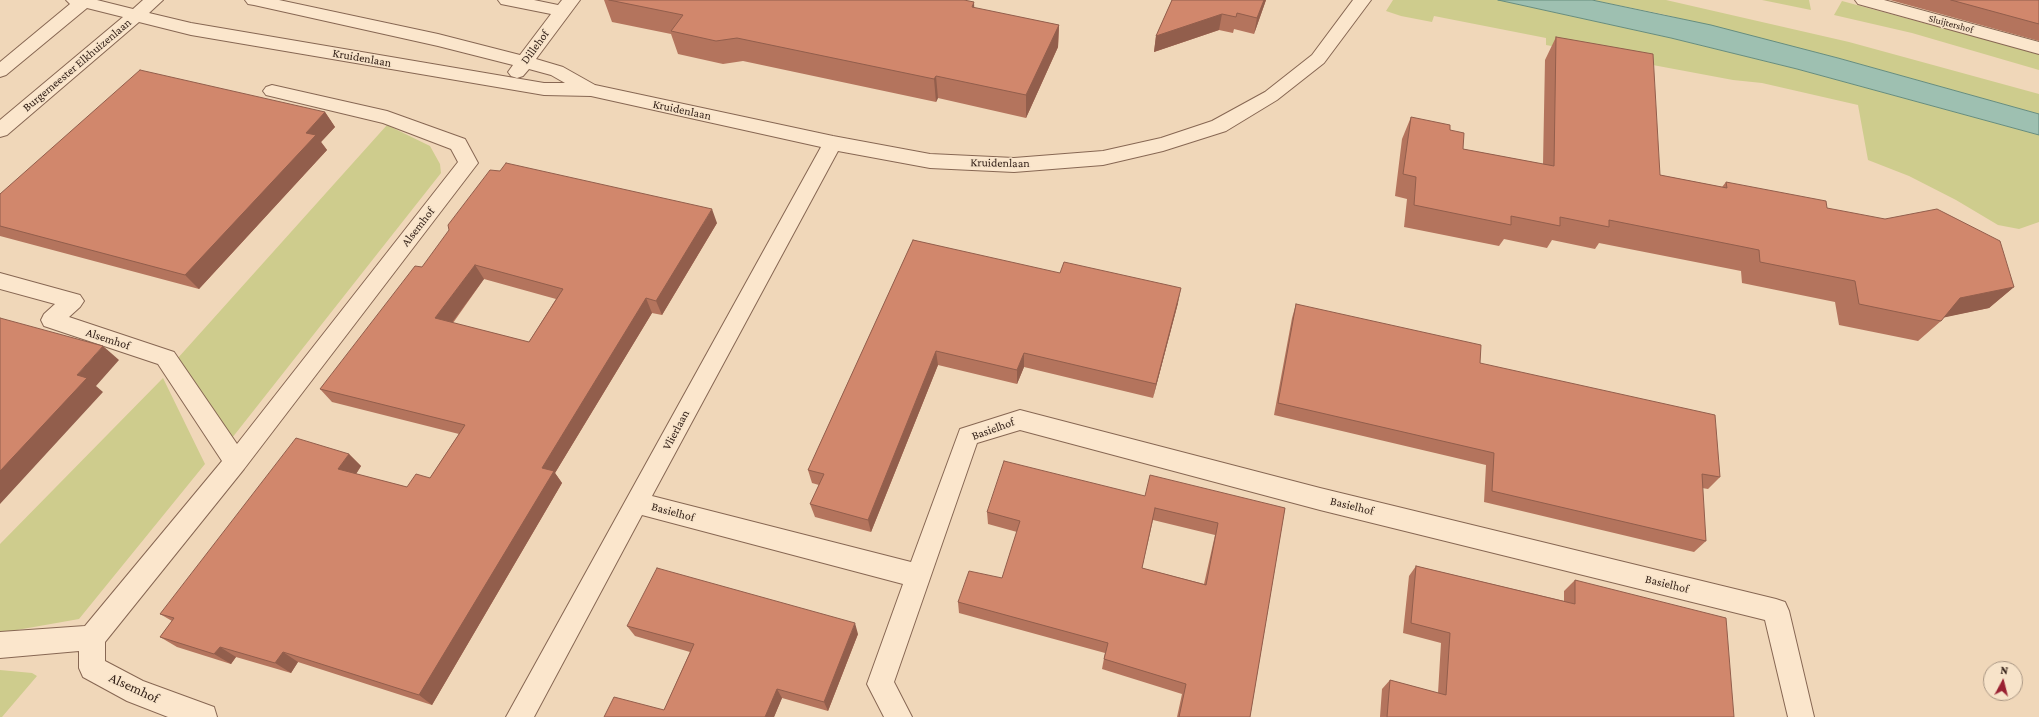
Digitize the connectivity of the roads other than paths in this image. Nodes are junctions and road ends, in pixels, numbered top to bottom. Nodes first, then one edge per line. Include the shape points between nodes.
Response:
1 (154, 0) edge
2 (254, 0) edge
3 (507, 0) edge
4 (1362, 0) edge
5 (1864, 0) edge
6 (81, 1) edge
7 (566, 6) edge
8 (135, 16) junction
9 (2039, 48) edge
10 (524, 62) junction
11 (0, 71) edge
12 (510, 83) junction
13 (591, 90) junction
14 (272, 92) dead end
15 (0, 130) edge
16 (833, 143) junction
17 (0, 281) edge
18 (236, 462) junction
19 (637, 503) junction
20 (918, 576) junction
21 (92, 638) junction
22 (0, 645) edge
23 (204, 717) edge
24 (519, 717) edge
25 (899, 717) edge
26 (1801, 717) edge

1 - 8 street, Burgemeester Elkhuizenlaan
2 - 10 street, Kruidenlaan via 438,40
3 - 7 street, Dillehof
4 - 16 street, Kruidenlaan via 1318,59 1272,96 1219,126 1163,144 1103,158 1014,165 930,161
5 - 9 street, Sluijtershof
6 - 8 street, Kruidenlaan
6 - 11 street
7 - 10 street, Dillehof
8 - 12 street, Kruidenlaan via 191,29
8 - 15 street, Burgemeester Elkhuizenlaan
10 - 12 street, Dillehof
10 - 13 street, Kruidenlaan via 557,71
12 - 13 street, Kruidenlaan via 544,89
13 - 16 street, Kruidenlaan
14 - 18 street, Alsemhof via 387,118 458,144 468,163
16 - 19 street, Vlierlaan
17 - 18 street, Alsemhof via 73,301 52,320 166,358
18 - 21 street, Alsemhof
19 - 20 street, Basielhof
19 - 24 street, Vlierlaan
20 - 25 street, Basielhof via 880,684
20 - 26 street, Basielhof via 968,436 1020,420 1320,499 1776,611
21 - 22 street
21 - 23 street, Alsemhof via 92,668 136,692

